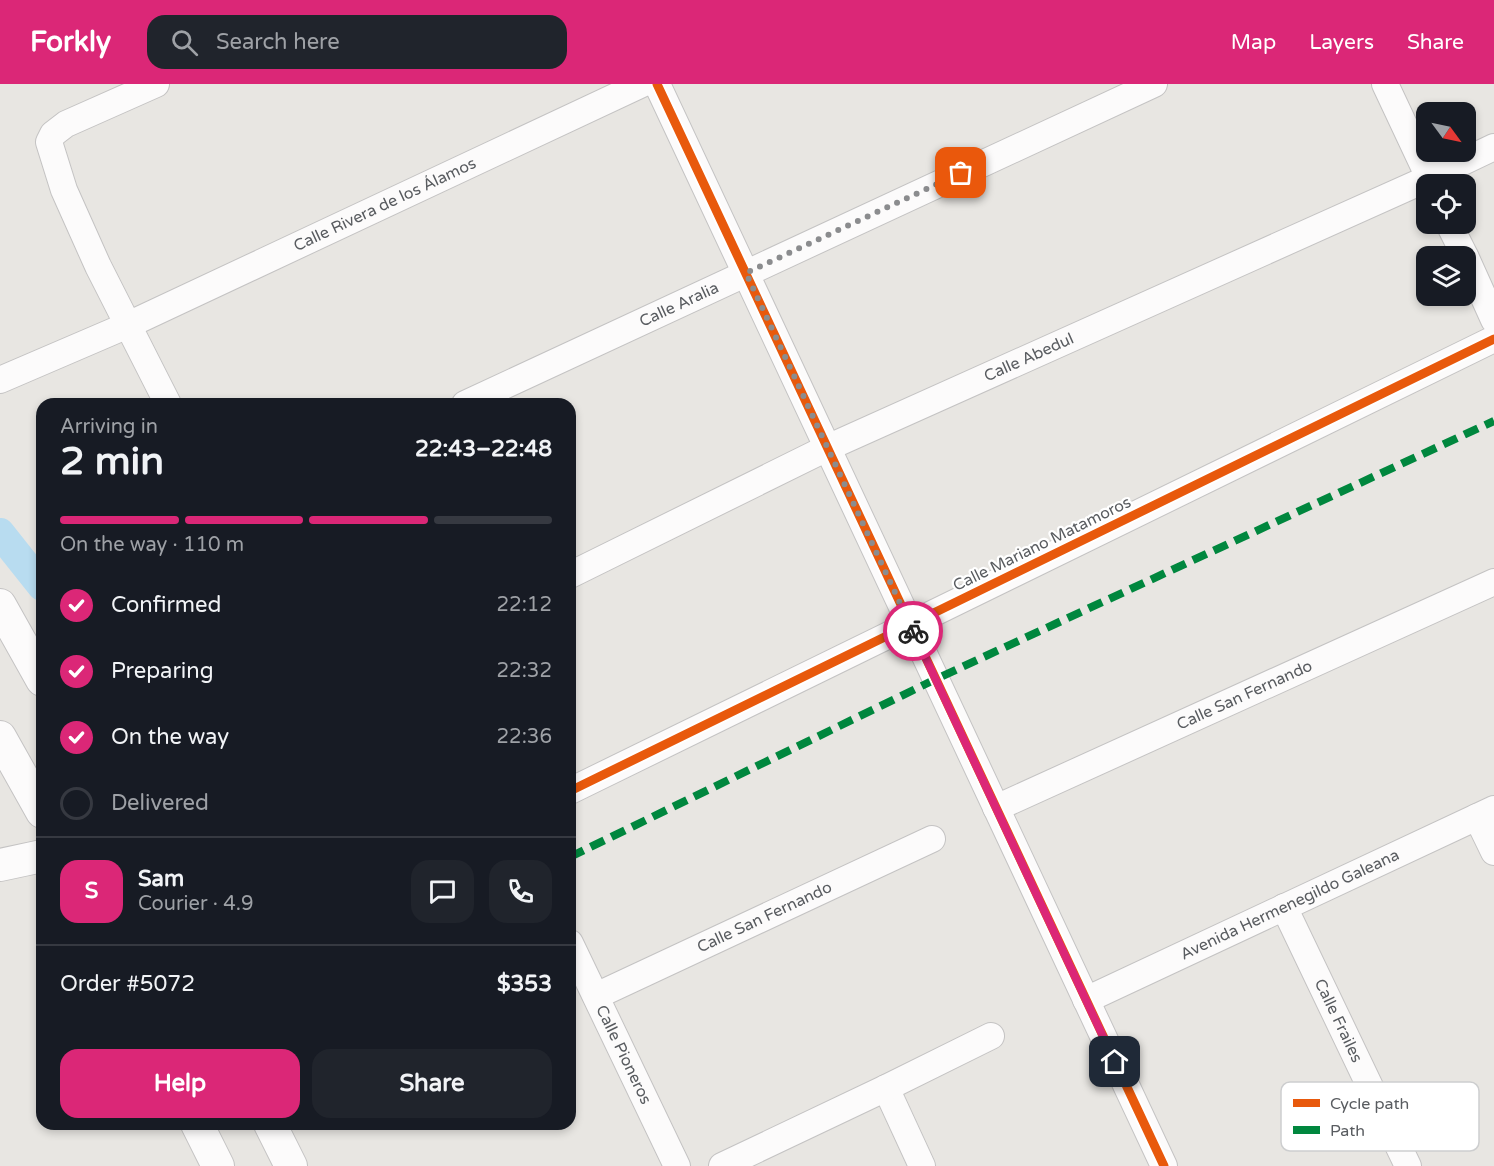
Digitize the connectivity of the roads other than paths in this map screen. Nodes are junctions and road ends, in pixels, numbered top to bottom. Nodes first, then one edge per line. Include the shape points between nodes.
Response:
1 (156, 84) edge
2 (642, 84) edge
3 (657, 84) edge
4 (1154, 84) edge
5 (1385, 84) edge
6 (1494, 147) edge
7 (1427, 174) edge
8 (1443, 174) edge
9 (1416, 187) edge
10 (746, 273) junction
11 (1476, 281) edge
12 (1494, 321) edge
13 (121, 328) junction
14 (1494, 339) edge
15 (0, 380) edge
16 (164, 398) edge
17 (478, 398) edge
18 (827, 448) junction
19 (576, 572) edge
20 (1494, 582) edge
21 (0, 605) edge
22 (910, 625) junction
23 (36, 669) edge
24 (0, 737) edge
25 (576, 788) edge
26 (36, 801) edge
27 (996, 808) junction
28 (1486, 813) edge
29 (932, 839) dead end
30 (1494, 852) edge
31 (36, 857) edge
32 (3, 864) edge
33 (1284, 907) junction
34 (576, 955) edge
35 (596, 996) junction
36 (1086, 1000) junction
37 (991, 1036) dead end
38 (1368, 1082) edge
39 (886, 1089) junction
40 (200, 1130) edge
41 (273, 1130) edge
42 (1401, 1151) edge
43 (218, 1166) edge
44 (291, 1166) edge
45 (677, 1166) edge
46 (722, 1166) edge
47 (922, 1166) edge
48 (1164, 1166) edge
49 (1408, 1166) edge

1 - 13 street via 66,124 53,134 50,142 64,190
2 - 13 street, Calle Rivera de los Álamos
3 - 10 street
4 - 10 street, Calle Aralia
5 - 7 street
6 - 8 street, Calle Abedul
9 - 18 street, Calle Abedul
10 - 17 street, Calle Aralia
10 - 18 street
11 - 12 street
13 - 15 street, Calle Rivera de los Álamos
13 - 16 street
14 - 22 street, Calle Mariano Matamoros
18 - 19 street, Calle Abedul
18 - 22 street
20 - 27 street, Calle San Fernando
21 - 23 street
22 - 25 street, Calle Mariano Matamoros
22 - 27 street
24 - 26 street
27 - 36 street
28 - 30 street
28 - 33 street, Avenida Hermenegildo Galeana
29 - 35 street, Calle San Fernando
31 - 32 street
33 - 36 street, Avenida Hermenegildo Galeana
33 - 38 street, Calle Frailes
34 - 35 street, Calle Pioneros
35 - 45 street, Calle Pioneros
36 - 48 street
37 - 39 street
39 - 46 street
39 - 47 street
40 - 43 street
41 - 44 street
42 - 49 street, Calle Frailes

